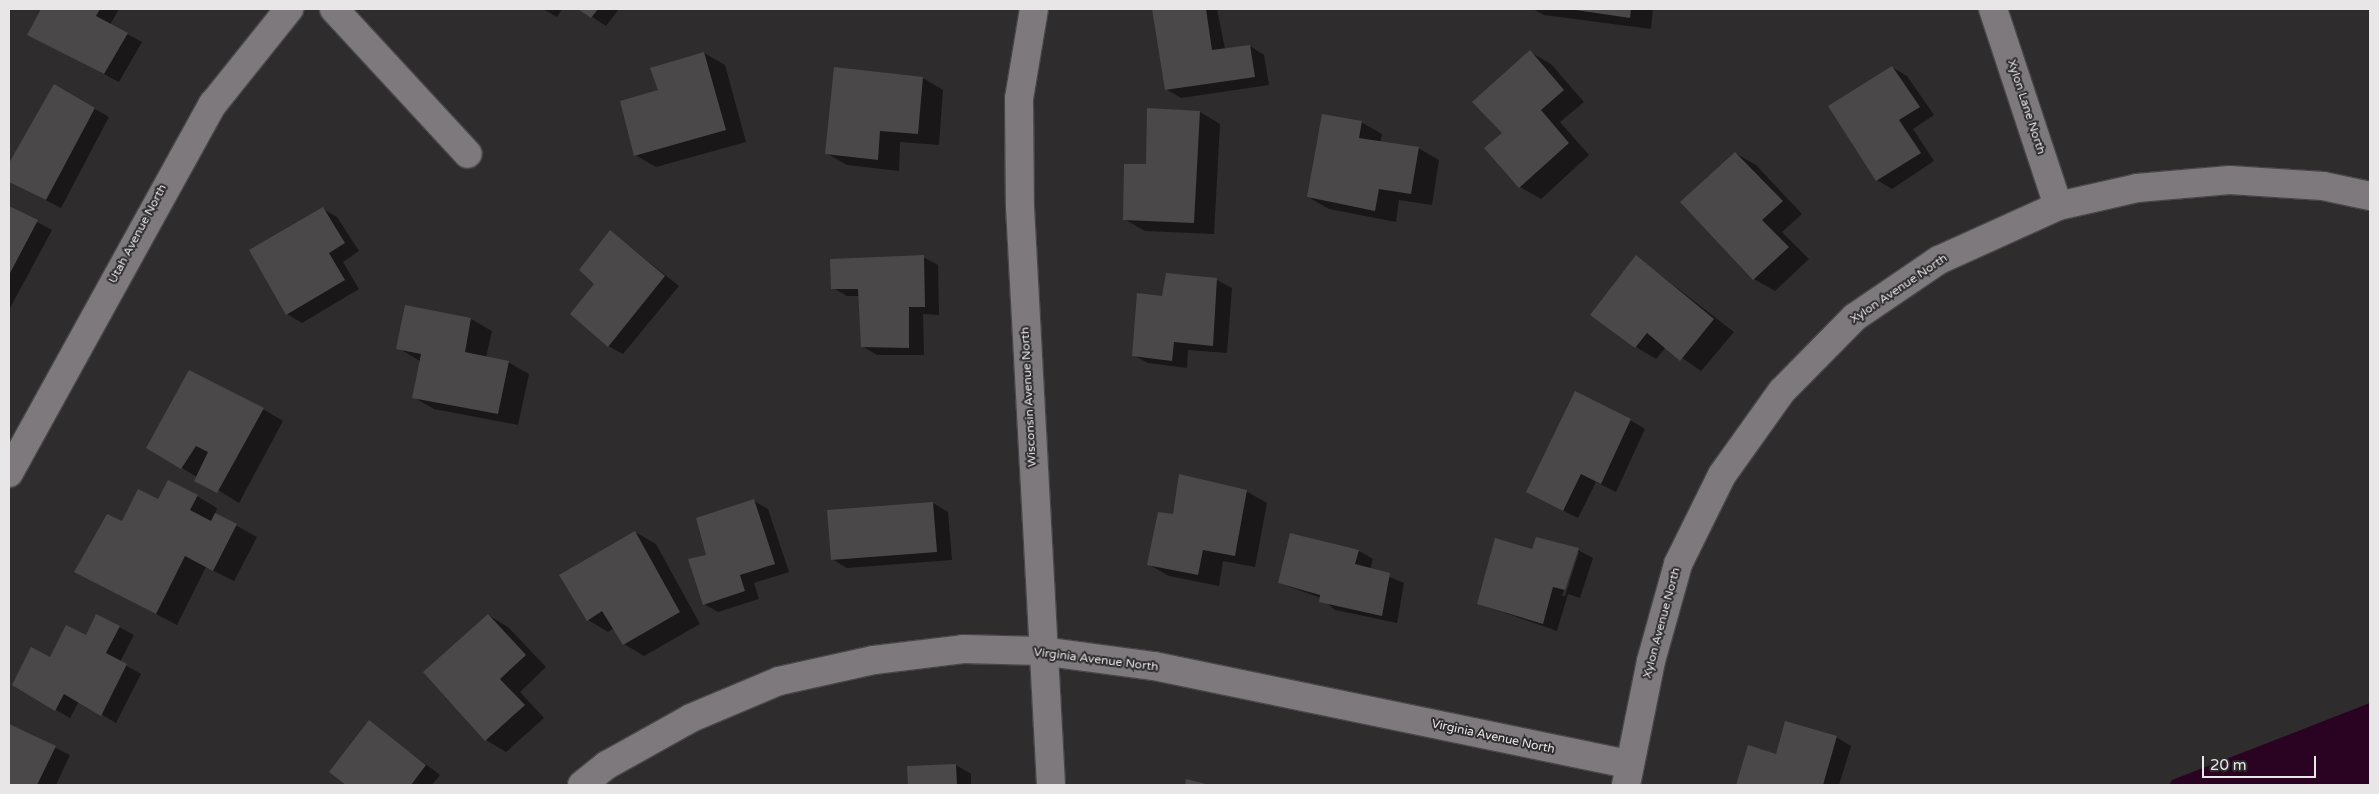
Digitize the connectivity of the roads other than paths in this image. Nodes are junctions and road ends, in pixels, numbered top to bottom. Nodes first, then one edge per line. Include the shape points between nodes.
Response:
1 (289, 9) edge
2 (334, 9) edge
3 (1034, 9) edge
4 (1993, 9) edge
5 (468, 154) dead end
6 (2370, 196) edge
7 (2058, 206) junction
8 (9, 473) edge
9 (1041, 652) junction
10 (1628, 775) edge
11 (582, 785) edge
12 (1051, 785) edge

1 - 8 street, Utah Avenue North via 255,46 208,112
2 - 5 street
3 - 9 street, Wisconsin Avenue North via 1019,99 1020,197
4 - 7 street, Xylon Lane North
6 - 7 street, Xylon Avenue North via 2323,186 2230,180 2137,188
7 - 10 street, Xylon Avenue North via 1940,260 1855,317 1782,391 1722,475 1678,564 1651,661
9 - 10 street, Virginia Avenue North via 1154,666
9 - 11 street, Virginia Avenue North via 954,650 874,660 779,681 691,718 607,765
9 - 12 street, Wisconsin Avenue North

